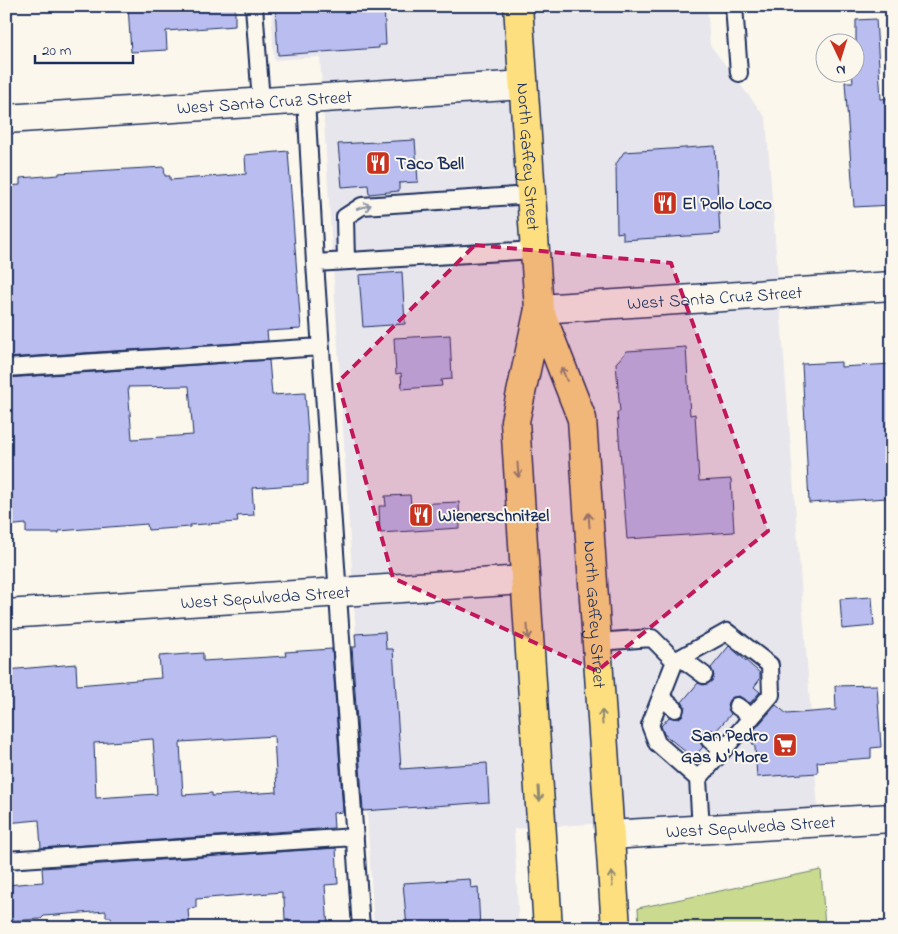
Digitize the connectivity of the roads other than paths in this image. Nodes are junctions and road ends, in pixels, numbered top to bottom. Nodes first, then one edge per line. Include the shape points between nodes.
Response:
1 (254, 6) edge
2 (518, 6) edge
3 (734, 6) edge
4 (739, 73) dead end
5 (523, 85) junction
6 (306, 99) junction
7 (261, 102) junction
8 (6, 119) edge
9 (531, 194) junction
10 (535, 250) junction
11 (346, 261) junction
12 (315, 263) junction
13 (892, 286) edge
14 (539, 309) junction
15 (321, 347) junction
16 (6, 368) edge
17 (525, 580) junction
18 (339, 593) junction
19 (6, 614) edge
20 (597, 642) junction
21 (678, 659) junction
22 (704, 675) dead end
23 (661, 697) junction
24 (737, 706) dead end
25 (675, 709) dead end
26 (752, 717) junction
27 (709, 739) dead end
28 (722, 751) junction
29 (698, 779) junction
30 (892, 818) edge
31 (701, 830) junction
32 (610, 835) junction
33 (355, 837) junction
34 (6, 860) edge
35 (361, 928) edge
36 (548, 928) edge
37 (616, 928) edge

1 - 7 lane
2 - 5 main road, North Gaffey Street
3 - 4 lane
5 - 6 street, West Santa Cruz Street
5 - 9 main road, North Gaffey Street
6 - 7 street, West Santa Cruz Street
6 - 12 lane
7 - 8 street, West Santa Cruz Street
9 - 10 main road, North Gaffey Street
11 -> 9 lane via 345,217 362,206
10 - 11 lane
10 - 14 main road, North Gaffey Street
11 - 12 lane
12 - 15 lane
13 - 14 street, West Santa Cruz Street
14 -> 17 main road, North Gaffey Street via 515,421
20 -> 14 main road, North Gaffey Street via 582,420
15 - 16 lane
15 - 18 lane
17 - 18 street, West Sepulveda Street
17 -> 36 main road, North Gaffey Street
18 - 19 street, West Sepulveda Street
18 - 33 lane
20 - 21 lane via 652,638
32 -> 20 main road, North Gaffey Street
21 - 22 lane
21 - 23 lane
21 - 26 lane via 727,632 770,665 771,695
23 - 25 lane
23 - 29 lane via 650,725 657,743
24 - 26 lane
26 - 28 lane
27 - 28 lane
28 - 29 lane
29 - 31 lane
30 - 31 street, West Sepulveda Street
31 - 32 street, West Sepulveda Street
37 -> 32 main road, North Gaffey Street
33 - 34 lane
33 - 35 lane

